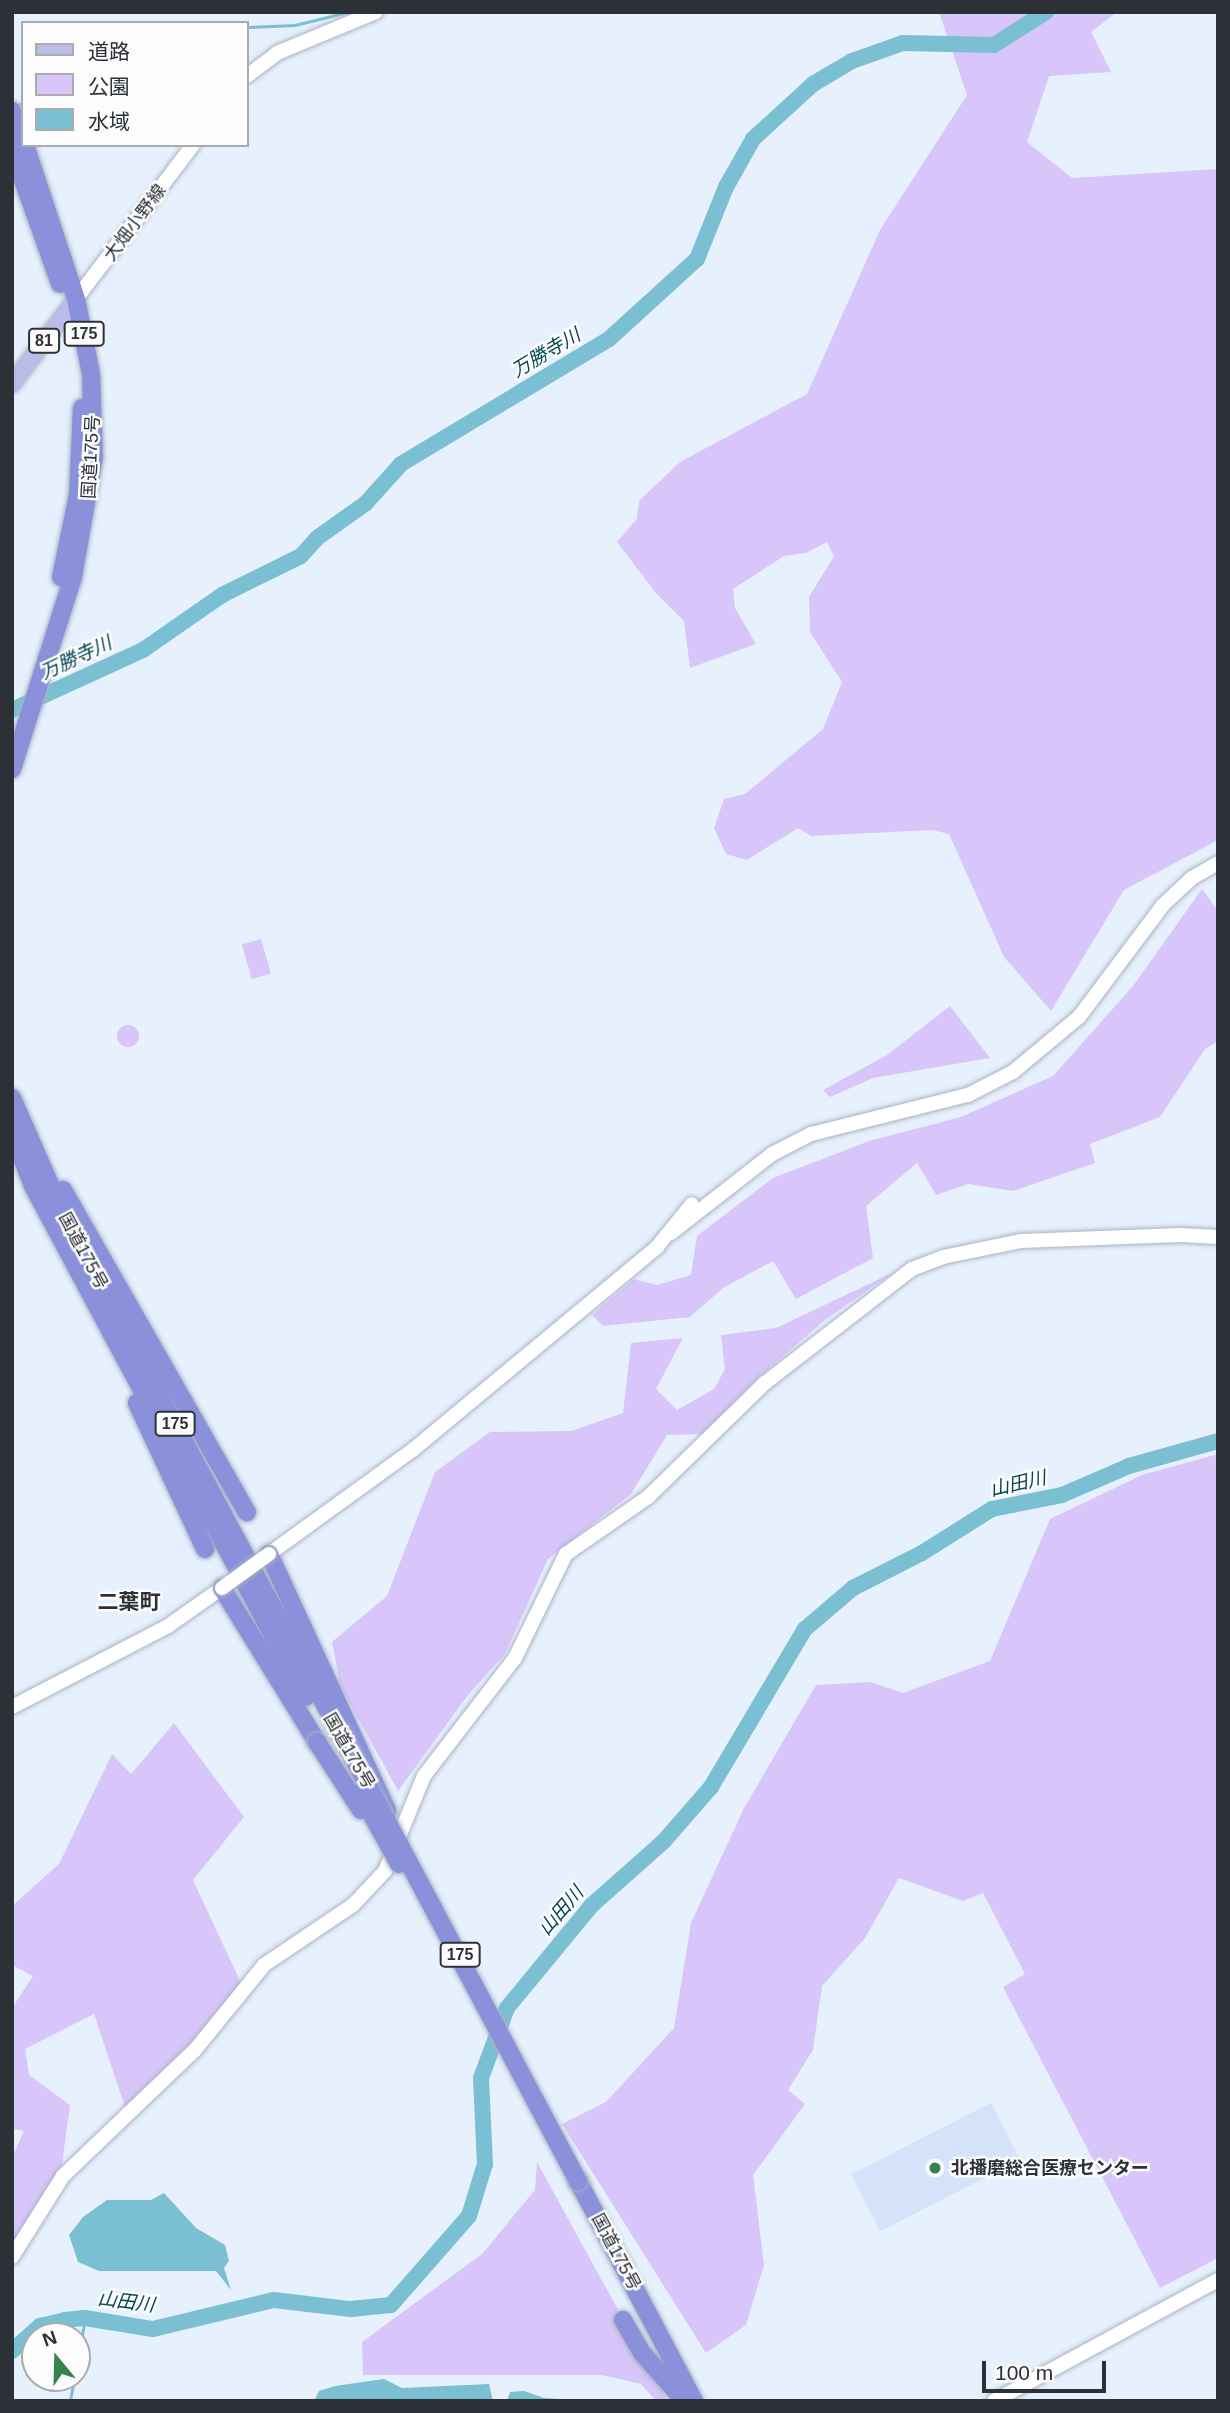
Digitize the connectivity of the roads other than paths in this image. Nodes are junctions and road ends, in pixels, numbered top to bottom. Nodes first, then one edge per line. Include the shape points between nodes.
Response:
1 (376, 12) edge
2 (248, 75) edge
3 (12, 111) edge
4 (21, 135) edge
5 (25, 147) edge
6 (191, 147) edge
7 (12, 149) edge
8 (72, 304) junction
9 (12, 384) edge
10 (18, 727) edge
11 (12, 769) edge
12 (1218, 863) edge
13 (15, 1106) edge
14 (19, 1131) edge
15 (22, 1160) junction
16 (692, 1204) dead end
17 (671, 1233) junction
18 (1218, 1237) edge
19 (247, 1513) dead end
20 (205, 1549) dead end
21 (269, 1554) junction
22 (222, 1588) junction
23 (12, 1707) edge
24 (333, 1734) junction
25 (579, 2182) junction
26 (12, 2258) edge
27 (1218, 2280) edge
28 (623, 2320) dead end
29 (685, 2399) edge
30 (994, 2401) edge

1 - 2 street via 277,53
3 - 4 highway
5 - 8 highway, 国道175号 / 175
6 - 8 street, 大畑小野線
7 - 8 highway, 国道175号 / 175
8 - 9 main road, 81
8 - 10 highway, 国道175号 / 175 via 94,414 94,457 79,529
10 - 11 highway, 国道175号 / 175
12 - 17 street via 1192,878 1163,905 1079,1017 1013,1072 968,1095 811,1134 772,1154
13 - 14 highway, 国道175号 / 175
14 - 15 highway, 国道175号 / 175
14 - 19 highway
14 - 24 highway, 国道175号 / 175
15 - 20 highway via 31,1194 132,1392
15 - 24 highway, 国道175号 / 175 via 251,1597
16 - 17 street
17 - 21 street via 414,1449
18 - 26 street via 1180,1234 1021,1241 943,1257 912,1269 765,1383 648,1497 566,1554 515,1658 446,1741 424,1776 384,1871 354,1905 264,1965 195,2050 63,2176
21 - 22 street, bridge
21 - 24 highway
22 - 23 street via 168,1626
22 - 24 highway
24 - 25 highway, 国道175号 / 175, bridge via 412,1889
24 - 25 highway, 国道175号 / 175, bridge via 390,1821
25 - 29 highway, 国道175号 / 175
25 - 29 highway, 国道175号 / 175 via 638,2294
27 - 30 street
28 - 29 highway via 643,2354

